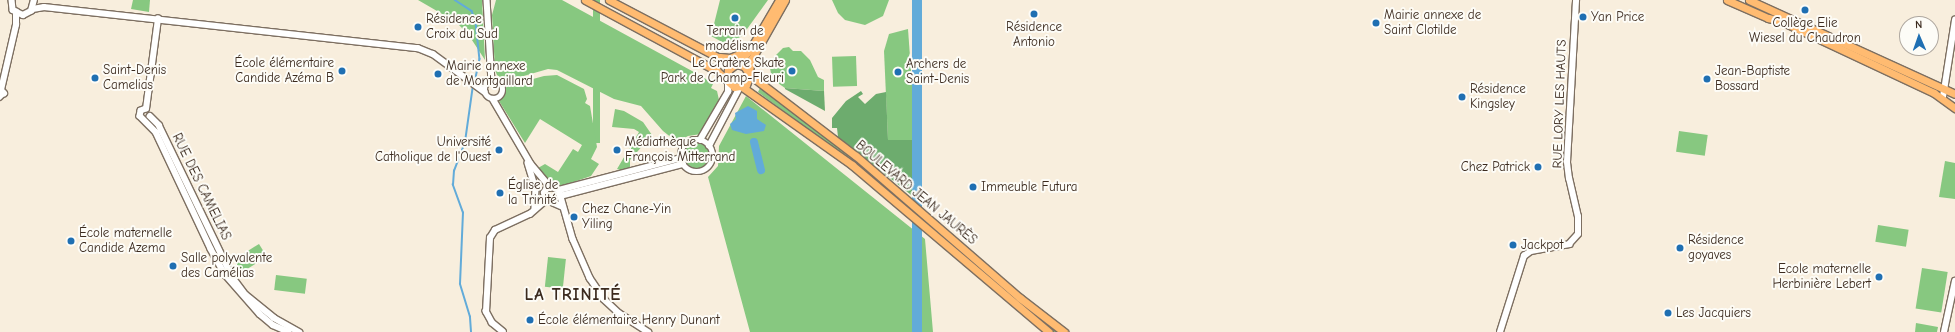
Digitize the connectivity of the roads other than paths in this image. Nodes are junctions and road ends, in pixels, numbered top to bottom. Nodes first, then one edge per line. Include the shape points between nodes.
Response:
1 (12, 0) edge
2 (585, 0) edge
3 (609, 0) edge
4 (779, 0) edge
5 (785, 0) edge
6 (1576, 0) edge
7 (1727, 0) edge
8 (1749, 0) edge
9 (34, 1) edge
10 (487, 1) edge
11 (44, 7) junction
12 (33, 9) junction
13 (16, 12) junction
14 (23, 15) junction
15 (158, 19) junction
16 (1955, 20) edge
17 (16, 25) junction
18 (751, 48) junction
19 (716, 57) junction
20 (736, 65) junction
21 (749, 73) junction
22 (727, 80) junction
23 (492, 82) junction
24 (741, 87) junction
25 (1, 90) edge
26 (485, 92) junction
27 (1944, 94) junction
28 (1955, 94) edge
29 (0, 97) edge
30 (493, 99) junction
31 (1955, 108) edge
32 (146, 109) junction
33 (150, 116) junction
34 (144, 119) junction
35 (700, 140) junction
36 (709, 146) junction
37 (524, 153) junction
38 (682, 161) junction
39 (531, 164) junction
40 (550, 187) junction
41 (560, 195) junction
42 (545, 196) junction
43 (553, 202) junction
44 (562, 207) junction
45 (535, 208) junction
46 (1955, 281) edge
47 (289, 332) edge
48 (300, 332) edge
49 (503, 332) edge
50 (648, 332) edge
51 (1049, 332) edge
52 (1064, 332) edge
53 (1500, 332) edge
54 (1944, 332) edge

1 - 13 street via 12,8
2 - 22 main road, BOULEVARD JEAN JAURÈS
3 - 19 main road, BOULEVARD JEAN JAURÈS
4 - 18 main road
5 - 21 main road via 752,58
6 - 53 street, RUE LORY LES HAUTS via 1567,166 1578,216 1578,234 1569,244 1537,249 1524,256
7 - 27 main road via 1781,21
8 - 27 main road
9 - 11 street
9 - 12 street
10 - 23 street
11 - 12 street
11 - 15 street
12 - 14 street
13 - 14 street
13 - 17 street
14 - 17 street
15 - 26 street via 418,48 433,54
15 - 32 street
16 - 27 street
17 - 25 street
18 - 19 main road via 730,58
18 - 20 main road
19 - 20 main road, BOULEVARD JEAN JAURÈS
20 - 21 main road, BOULEVARD JEAN JAURÈS
20 - 22 main road via 728,70
21 - 24 main road via 748,82
21 - 52 main road, BOULEVARD JEAN JAURÈS via 856,156 1024,302
22 - 24 main road, BOULEVARD JEAN JAURÈS
22 - 35 street via 728,92
23 - 26 street via 486,86
23 - 30 street via 498,82 503,89 500,96
24 - 36 street
24 - 51 main road, BOULEVARD JEAN JAURÈS via 852,165
25 - 29 street via 4,95
26 - 30 street
27 - 28 main road
27 - 31 main road
30 - 37 street
32 - 33 street, RUE DES CAMELIAS
32 - 34 street via 140,113
33 - 34 street
33 - 48 street, RUE DES CAMELIAS via 159,125 233,278 246,295 274,318
34 - 47 street, RUE DES CAMELIAS via 156,132 225,274 260,314 273,325
35 - 36 street
35 - 38 street via 685,146
36 - 38 street via 713,155 706,169 690,171
37 - 39 street
37 - 45 street via 536,189
38 - 41 street
39 - 40 street
39 - 42 street
40 - 41 street
40 - 42 street
41 - 43 street
41 - 44 street
42 - 43 street
42 - 45 street
43 - 44 street
44 - 50 street via 590,278 604,299 619,313
45 - 49 street via 526,216 495,230 488,242 486,312 492,324
46 - 54 street

